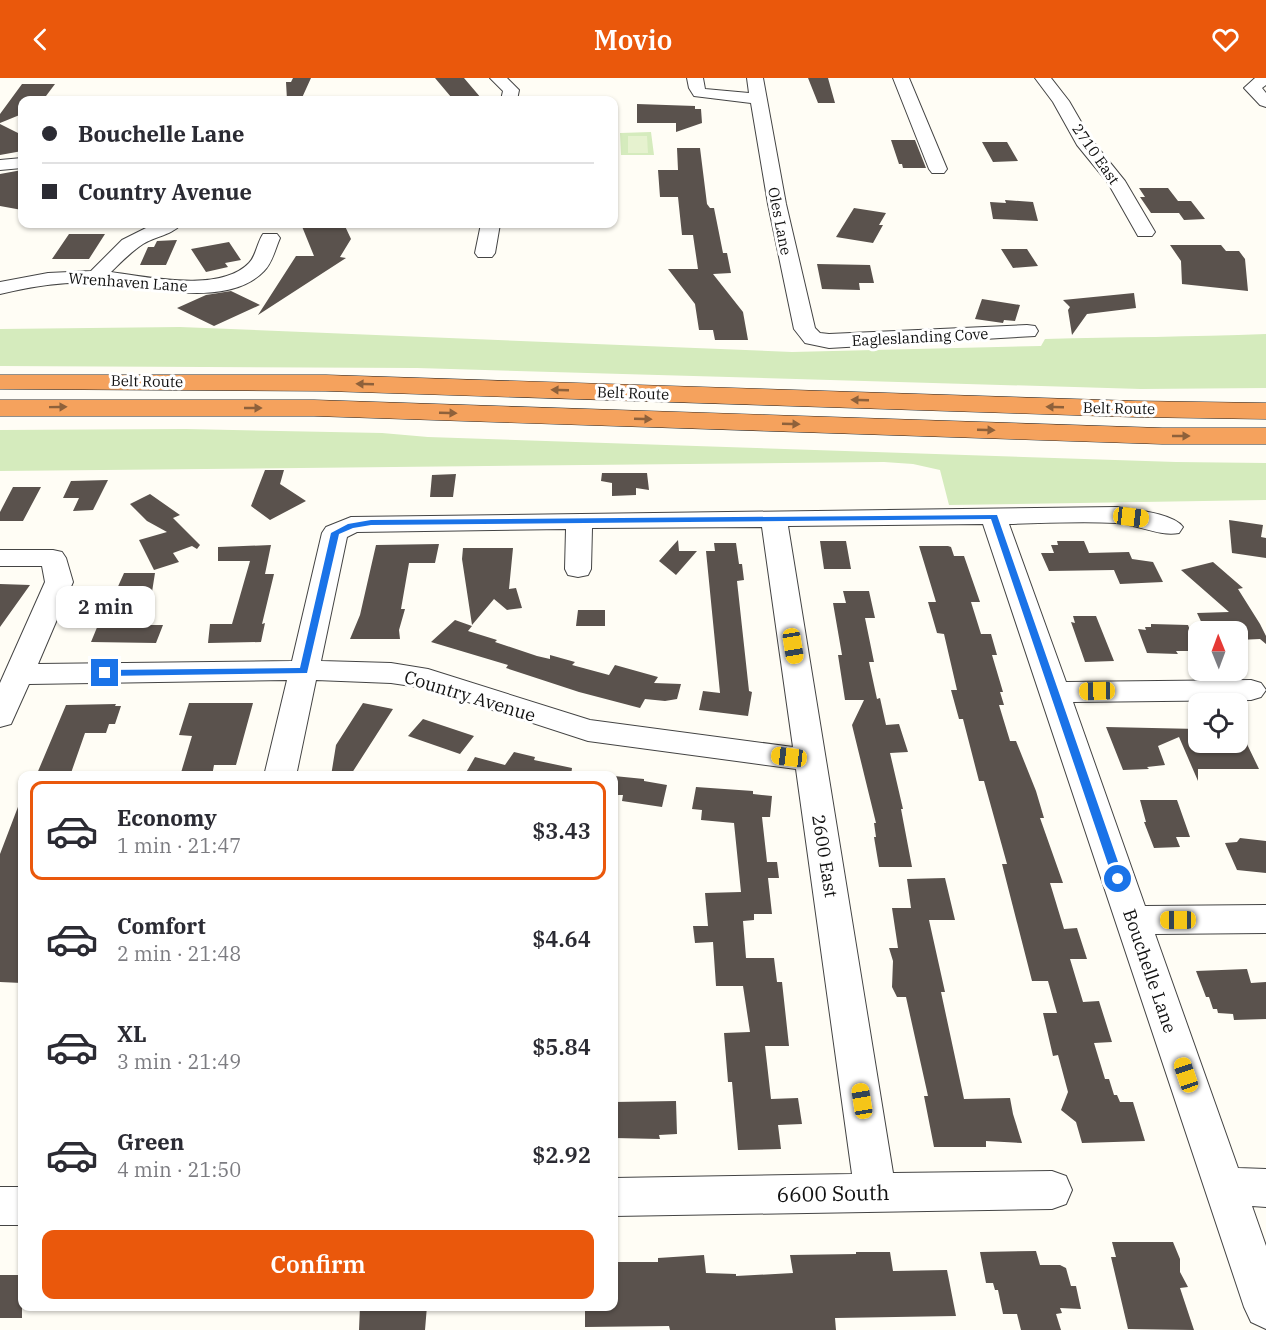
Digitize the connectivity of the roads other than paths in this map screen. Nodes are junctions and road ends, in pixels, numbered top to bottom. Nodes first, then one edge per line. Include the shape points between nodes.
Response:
1 (498, 78) edge
2 (695, 78) edge
3 (755, 78) edge
4 (901, 78) edge
5 (1043, 78) edge
6 (1265, 78) edge
7 (510, 96) edge
8 (758, 99) junction
9 (1266, 102) edge
10 (18, 164) edge
11 (0, 165) edge
12 (938, 169) dead end
13 (160, 228) edge
14 (488, 228) edge
15 (1146, 232) dead end
16 (270, 238) dead end
17 (485, 253) dead end
18 (96, 277) junction
19 (0, 288) edge
20 (1028, 331) dead end
21 (813, 338) joint
22 (0, 382) edge
23 (1266, 402) edge
24 (0, 408) edge
25 (1135, 409) junction
26 (1266, 411) edge
27 (1266, 436) edge
28 (994, 517) junction
29 (774, 519) junction
30 (579, 521) junction
31 (1170, 527) dead end
32 (0, 558) edge
33 (578, 569) dead end
34 (304, 671) junction
35 (19, 674) junction
36 (1251, 690) dead end
37 (1054, 692) junction
38 (0, 717) edge
39 (810, 760) junction
40 (281, 771) edge
41 (1266, 919) edge
42 (1132, 920) junction
43 (1224, 1186) junction
44 (1266, 1188) edge
45 (1052, 1190) dead end
46 (875, 1192) junction
47 (618, 1197) edge
48 (0, 1206) edge
49 (18, 1206) edge
50 (1266, 1307) edge

1 - 7 street via 511,90
2 - 8 street via 700,93
3 - 8 street, Oles Lane
4 - 12 street
5 - 15 street, 2710 East via 1083,141 1116,181
6 - 9 street via 1252,88
8 - 21 street, Oles Lane via 788,259 805,329
10 - 11 street
13 - 18 street via 128,244
14 - 17 street
16 - 18 street, Wrenhaven Lane via 255,269 225,282 169,286
18 - 19 street, Wrenhaven Lane via 56,278
20 - 21 street, Eagleslanding Cove via 829,341
25 -> 22 highway, Belt Route via 326,383
23 - 25 highway
24 -> 27 highway, Belt Route via 314,408 1162,436
25 - 26 highway, Belt Route
28 - 29 street
28 - 31 street via 1117,515
28 - 37 street, Bouchelle Lane
29 - 30 street
29 - 39 street, 2600 East
30 - 33 street
30 - 34 street via 371,523 351,525 335,533
32 - 35 street via 53,558 59,582
34 - 35 street, Country Avenue
34 - 39 street, Country Avenue via 391,673 428,679 588,730
34 - 40 street
35 - 38 street
36 - 37 street
37 - 42 street, Bouchelle Lane
39 - 46 street, 2600 East
41 - 42 street
42 - 43 street, Bouchelle Lane
43 - 44 street
43 - 50 street, Bouchelle Lane
45 - 46 street, 6600 South
46 - 47 street, 6600 South
48 - 49 street

